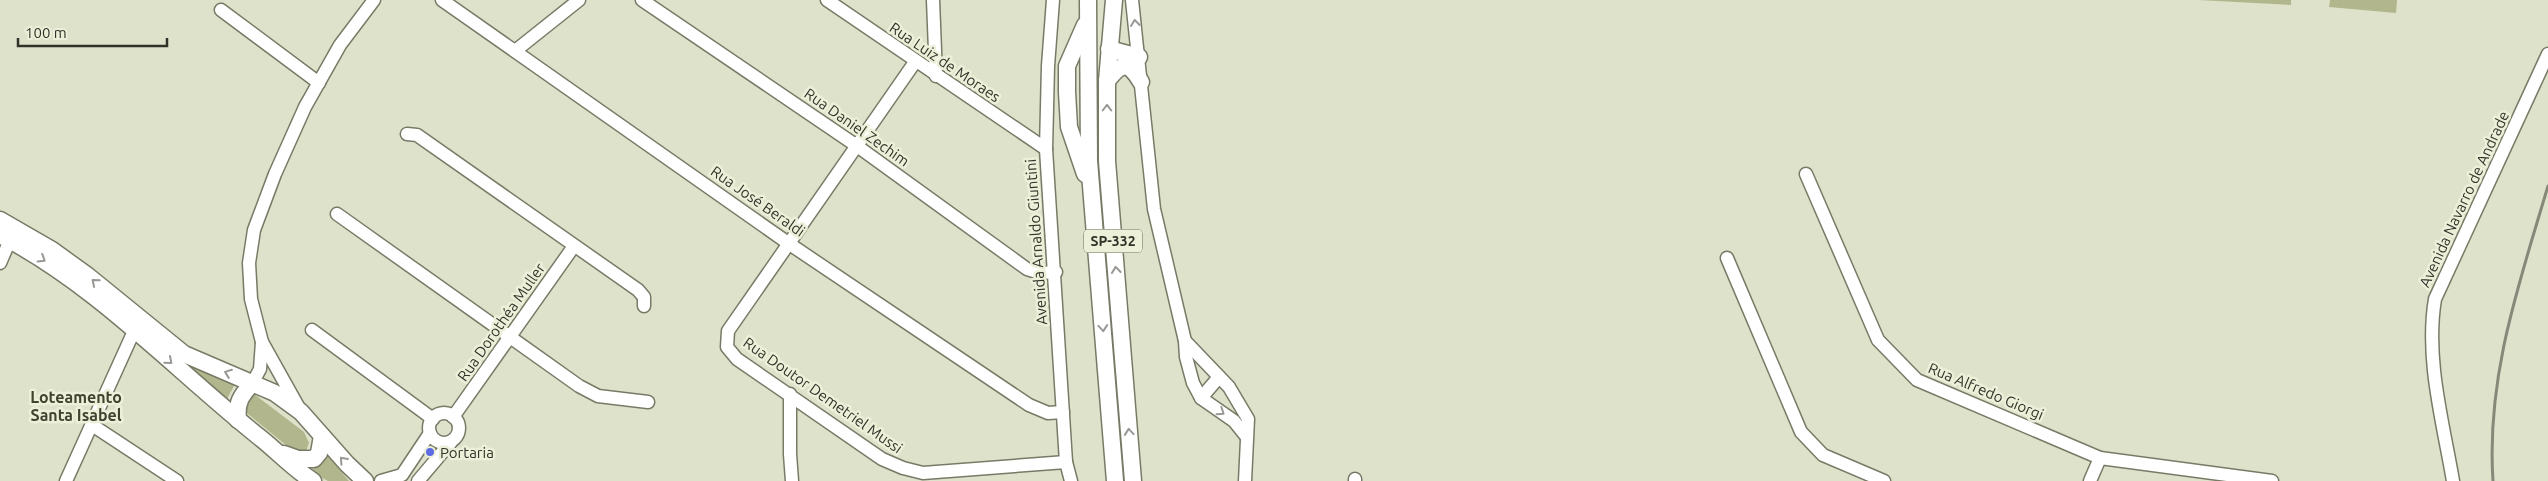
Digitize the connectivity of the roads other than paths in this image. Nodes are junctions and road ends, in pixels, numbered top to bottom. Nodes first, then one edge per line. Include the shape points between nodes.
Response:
1 (374, 0) edge
2 (442, 0) edge
3 (580, 0) edge
4 (642, 0) edge
5 (827, 0) edge
6 (934, 0) edge
7 (1053, 0) edge
8 (1114, 0) edge
9 (1132, 0) edge
10 (1087, 9) edge
11 (221, 10) dead end
12 (1112, 17) junction
13 (1109, 49) junction
14 (515, 51) junction
15 (2548, 54) edge
16 (1139, 57) junction
17 (915, 62) junction
18 (1048, 66) junction
19 (1067, 66) junction
20 (936, 76) junction
21 (1107, 81) junction
22 (1140, 82) junction
23 (319, 83) junction
24 (1057, 92) junction
25 (407, 134) dead end
26 (858, 146) junction
27 (1046, 149) junction
28 (1806, 174) dead end
29 (1092, 193) junction
30 (337, 214) dead end
31 (0, 220) edge
32 (5, 238) edge
33 (788, 243) junction
34 (574, 246) junction
35 (1727, 258) dead end
36 (0, 263) edge
37 (1056, 272) junction
38 (644, 306) dead end
39 (134, 330) junction
40 (312, 330) dead end
41 (511, 336) junction
42 (1185, 341) junction
43 (262, 342) junction
44 (1219, 377) junction
45 (253, 382) junction
46 (790, 394) junction
47 (1201, 398) junction
48 (648, 402) dead end
49 (302, 412) junction
50 (1063, 412) junction
51 (453, 417) junction
52 (433, 419) junction
53 (238, 420) junction
54 (92, 425) junction
55 (430, 433) junction
56 (322, 436) junction
57 (1246, 436) junction
58 (451, 442) junction
59 (277, 452) junction
60 (2100, 458) junction
61 (1066, 462) junction
62 (2210, 477) edge
63 (407, 478) edge
64 (66, 481) edge
65 (177, 481) edge
66 (313, 481) edge
67 (365, 481) edge
68 (381, 481) edge
69 (418, 481) edge
70 (792, 481) edge
71 (1071, 481) edge
72 (1115, 481) edge
73 (1133, 481) edge
74 (1245, 481) edge
75 (1884, 481) edge
76 (2090, 481) edge
77 (2272, 481) edge
78 (2453, 481) edge

1 - 23 street via 340,45
2 - 14 street, Rua José Beraldi
3 - 14 street
4 - 26 street, Rua Daniel Zechim
5 - 17 street, Rua Luiz de Moraes
6 - 20 street
7 - 18 street, Avenida Arnaldo Giuntini
8 - 12 main road, SP-332
16 -> 9 street
10 - 12 main road via 1106,9
10 - 19 main road
10 - 29 main road, SP-332
11 - 23 street
12 - 13 main road, SP-332
13 - 16 main road
13 - 21 main road, SP-332
14 - 33 street, Rua José Beraldi
15 - 78 street, Avenida Navarro de Andrade via 2435,300 2431,322 2432,357
16 - 22 street
17 - 20 street, Rua Luiz de Moraes
17 - 26 street, Rua Doutor Demetriel Mussi
18 - 19 street
18 - 24 street, Avenida Arnaldo Giuntini
19 - 24 main road
20 - 27 street, Rua Luiz de Moraes
21 - 22 main road via 1122,66 1135,72
73 -> 21 main road, SP-332 via 1109,209
22 - 42 street via 1154,209
23 - 43 street via 274,174 254,230 249,264
24 - 27 street, Avenida Arnaldo Giuntini
24 - 29 main road
25 - 34 street via 417,135
26 - 33 street, Rua Doutor Demetriel Mussi
26 - 37 street, Rua Daniel Zechim via 1027,269 1040,273
27 - 37 street, Avenida Arnaldo Giuntini
28 - 60 street, Rua Alfredo Giorgi via 1878,340 1917,380
29 -> 72 main road, SP-332
30 - 41 street
45 -> 31 main road via 184,354 88,276 52,250
32 - 36 street
32 -> 39 main road via 81,286
33 - 46 street, Rua Doutor Demetriel Mussi via 728,331 726,340 737,359
33 - 50 street, Rua José Beraldi via 1029,405 1048,413
34 - 38 street via 638,290 644,297
34 - 41 street, Rua Dorothéa Muller
35 - 75 street via 1801,432 1823,455
37 - 50 street, Avenida Arnaldo Giuntini
39 -> 53 main road
39 - 54 street
40 - 52 street
41 - 48 street via 579,386 598,396
41 - 51 street, Rua Dorothéa Muller
42 - 44 street
42 - 47 street via 1193,383
43 - 45 street via 260,370
43 - 49 street
44 - 47 street
44 - 57 street via 1237,398 1248,419
45 - 49 main road
45 - 53 main road via 239,397
46 - 61 street, Rua Doutor Demetriel Mussi via 882,459 923,473
46 - 70 street
47 -> 57 street via 1234,421
49 - 56 main road
50 - 61 street, Avenida Arnaldo Giuntini
51 - 52 street via 443,414
51 - 58 street via 459,430
52 - 55 street
53 - 59 main road
54 - 64 street
54 - 65 street
55 - 58 street via 436,441
55 - 63 street
56 - 59 main road via 320,453 314,459 298,459
67 -> 56 main road
57 - 74 street
58 - 69 street
59 - 66 main road
60 - 62 street, Rua Alfredo Giorgi
60 - 76 street
61 - 71 street, Avenida Arnaldo Giuntini
62 - 77 street, Rua Alfredo Giorgi
63 - 68 street

